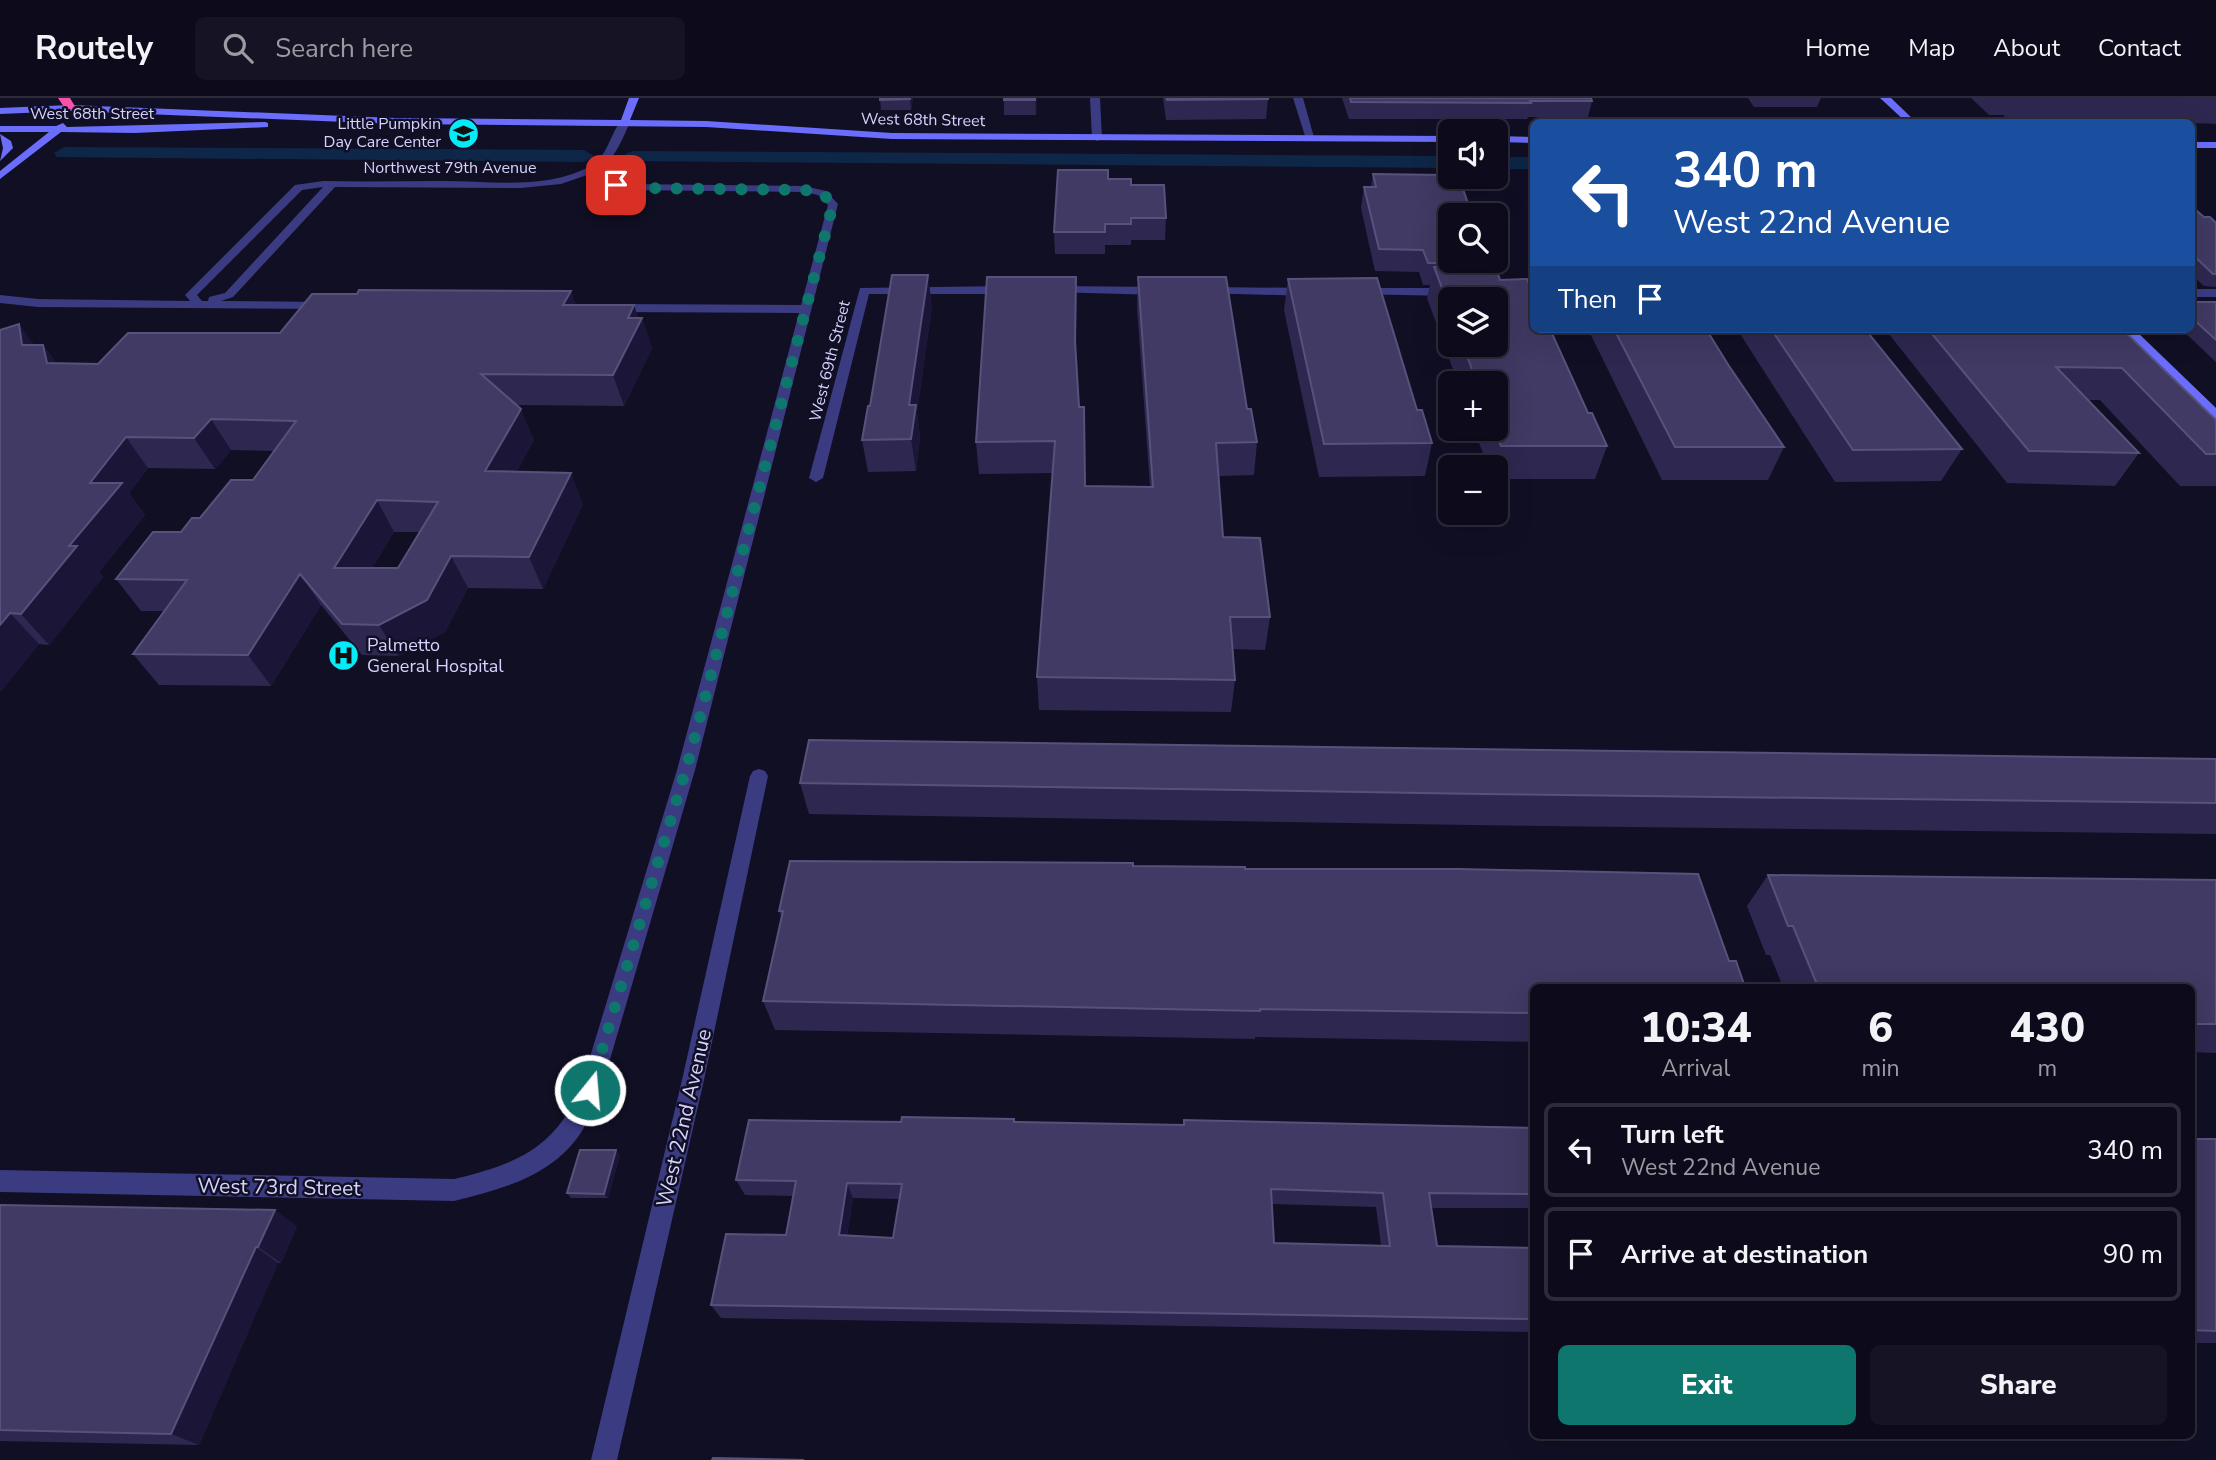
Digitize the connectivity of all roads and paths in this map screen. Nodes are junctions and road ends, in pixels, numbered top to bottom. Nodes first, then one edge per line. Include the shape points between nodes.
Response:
1 (634, 98) edge
2 (1095, 98) edge
3 (1298, 98) edge
4 (1885, 98) edge
5 (0, 101) edge
6 (67, 103) edge
7 (0, 111) edge
8 (1908, 119) edge
9 (395, 121) junction
10 (625, 122) junction
11 (0, 129) edge
12 (59, 130) junction
13 (0, 136) edge
14 (1097, 138) junction
15 (1311, 139) junction
16 (1438, 139) edge
17 (1508, 139) edge
18 (1530, 139) edge
19 (2195, 145) edge
20 (2216, 145) edge
21 (0, 158) edge
22 (591, 170) junction
23 (0, 176) edge
24 (332, 184) junction
25 (1018, 290) edge
26 (1045, 290) edge
27 (1326, 292) edge
28 (1340, 292) edge
29 (1438, 292) edge
30 (2195, 293) edge
31 (2216, 293) edge
32 (0, 299) edge
33 (199, 305) junction
34 (340, 306) edge
35 (604, 308) edge
36 (805, 309) junction
37 (2131, 333) edge
38 (2216, 415) edge
39 (816, 478) dead end
40 (759, 776) dead end
41 (0, 1181) edge
42 (604, 1460) edge

1 - 10 main road
2 - 14 street
3 - 15 street
4 - 8 main road
5 - 6 main road, West 68th Street
6 - 7 main road, West 68th Street
6 - 9 main road, West 68th Street
6 - 12 main road via 72,116
9 - 10 main road, West 68th Street
9 - 12 main road, West 68th Street
10 - 14 main road, West 68th Street via 892,136
10 - 22 street, Northwest 79th Avenue via 614,147
11 - 12 main road, West 68th Street
12 - 23 main road
13 - 21 main road via 8,148
14 - 15 main road, West 68th Street
15 - 16 main road, West 68th Street
17 - 18 main road
19 - 20 main road
22 - 24 street, Northwest 79th Avenue via 535,183
22 - 36 street via 628,187 791,189 827,196 832,209
24 - 33 street via 229,295
24 - 33 street, Northwest 79th Avenue via 294,190 191,295
25 - 39 street, West 69th Street via 864,290
26 - 27 street
28 - 29 street
30 - 31 street
32 - 33 street
33 - 34 street
35 - 36 street
36 - 41 street, West 73rd Street via 659,866 590,1090 571,1128 549,1152 507,1177 454,1190
37 - 38 main road
40 - 42 street, West 22nd Avenue

